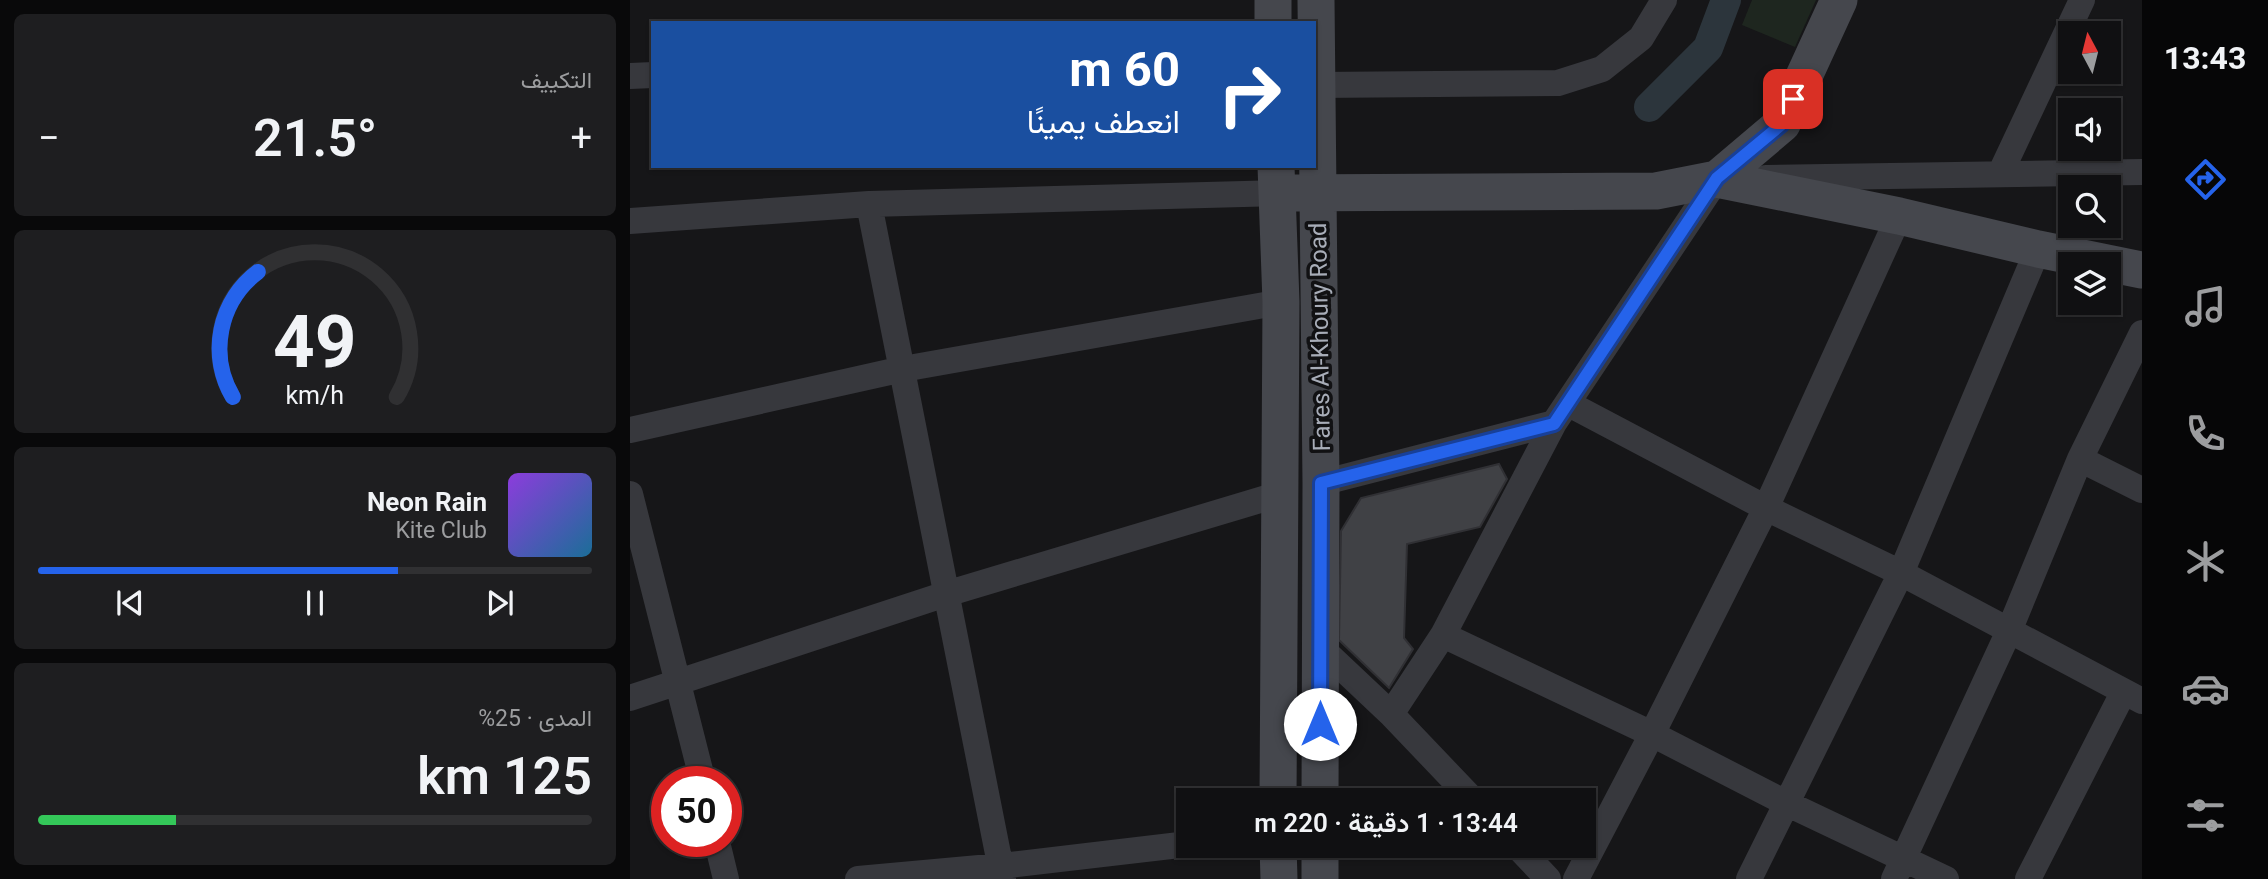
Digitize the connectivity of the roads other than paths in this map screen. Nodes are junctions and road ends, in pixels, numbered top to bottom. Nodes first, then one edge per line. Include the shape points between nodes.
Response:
1 (1273, 0) edge
2 (1316, 0) edge
3 (1664, 0) edge
4 (1839, 0) edge
5 (2082, 0) edge
6 (1273, 21) edge
7 (651, 75) edge
8 (630, 76) edge
9 (1317, 85) junction
10 (2142, 172) edge
11 (2000, 174) junction
12 (1717, 178) junction
13 (1277, 180) edge
14 (1318, 193) junction
15 (869, 204) junction
16 (1899, 216) junction
17 (630, 221) edge
18 (2038, 249) junction
19 (2142, 271) edge
20 (1281, 302) junction
21 (2142, 333) edge
22 (903, 369) junction
23 (1562, 414) junction
24 (630, 430) edge
25 (2080, 459) junction
26 (1321, 483) junction
27 (2142, 490) edge
28 (630, 494) edge
29 (1280, 494) junction
30 (1766, 508) junction
31 (1901, 573) junction
32 (946, 594) junction
33 (2009, 631) junction
34 (1443, 635) junction
35 (1321, 648) junction
36 (678, 681) junction
37 (2133, 697) edge
38 (630, 698) edge
39 (1391, 714) junction
40 (1652, 734) junction
41 (699, 766) edge
42 (1278, 788) edge
43 (1320, 788) edge
44 (1462, 788) edge
45 (1788, 804) junction
46 (1176, 846) edge
47 (721, 857) edge
48 (1278, 858) edge
49 (1320, 858) edge
50 (1528, 858) edge
51 (1899, 869) edge
52 (1002, 873) edge
53 (726, 879) edge
54 (858, 879) edge
55 (1279, 879) edge
56 (1320, 879) edge
57 (1548, 879) edge
58 (1576, 879) edge
59 (1749, 879) edge
60 (1945, 879) edge
61 (2028, 879) edge

1 - 6 main road
2 - 9 main road, Fares Al-Khoury Road
3 - 9 street via 1641,37 1602,69 1558,83
4 - 12 main road via 1782,124
5 - 11 street
7 - 8 street
9 - 14 main road, Fares Al-Khoury Road
10 - 11 street
11 - 12 street
12 - 14 main road via 1656,191
12 - 16 main road
12 - 23 street
13 - 14 main road
13 - 15 street
13 - 20 main road, Fares Al-Khoury Road
14 - 26 main road, Fares Al-Khoury Road
15 - 17 street
15 - 22 street
16 - 18 main road
16 - 30 street
18 - 19 main road
18 - 31 street
20 - 22 street
20 - 29 main road, Fares Al-Khoury Road
21 - 25 street
22 - 24 street
22 - 32 street
23 - 26 street
23 - 30 street
23 - 34 street
25 - 27 street
25 - 33 street
26 - 35 main road, Fares Al-Khoury Road
28 - 36 street
29 - 32 street
29 - 42 main road, Fares Al-Khoury Road
30 - 31 street
30 - 40 street
31 - 33 street
31 - 45 street
32 - 36 street
32 - 52 street
33 - 37 street
33 - 51 street
34 - 39 street
34 - 40 street
35 - 39 street
35 - 43 main road, Fares Al-Khoury Road
36 - 38 street
36 - 41 street
37 - 61 street
39 - 44 street
40 - 45 street
40 - 58 street
45 - 51 street
45 - 59 street
46 - 52 street
47 - 53 street
48 - 55 main road
49 - 56 main road
50 - 57 street
51 - 60 street
52 - 54 street

